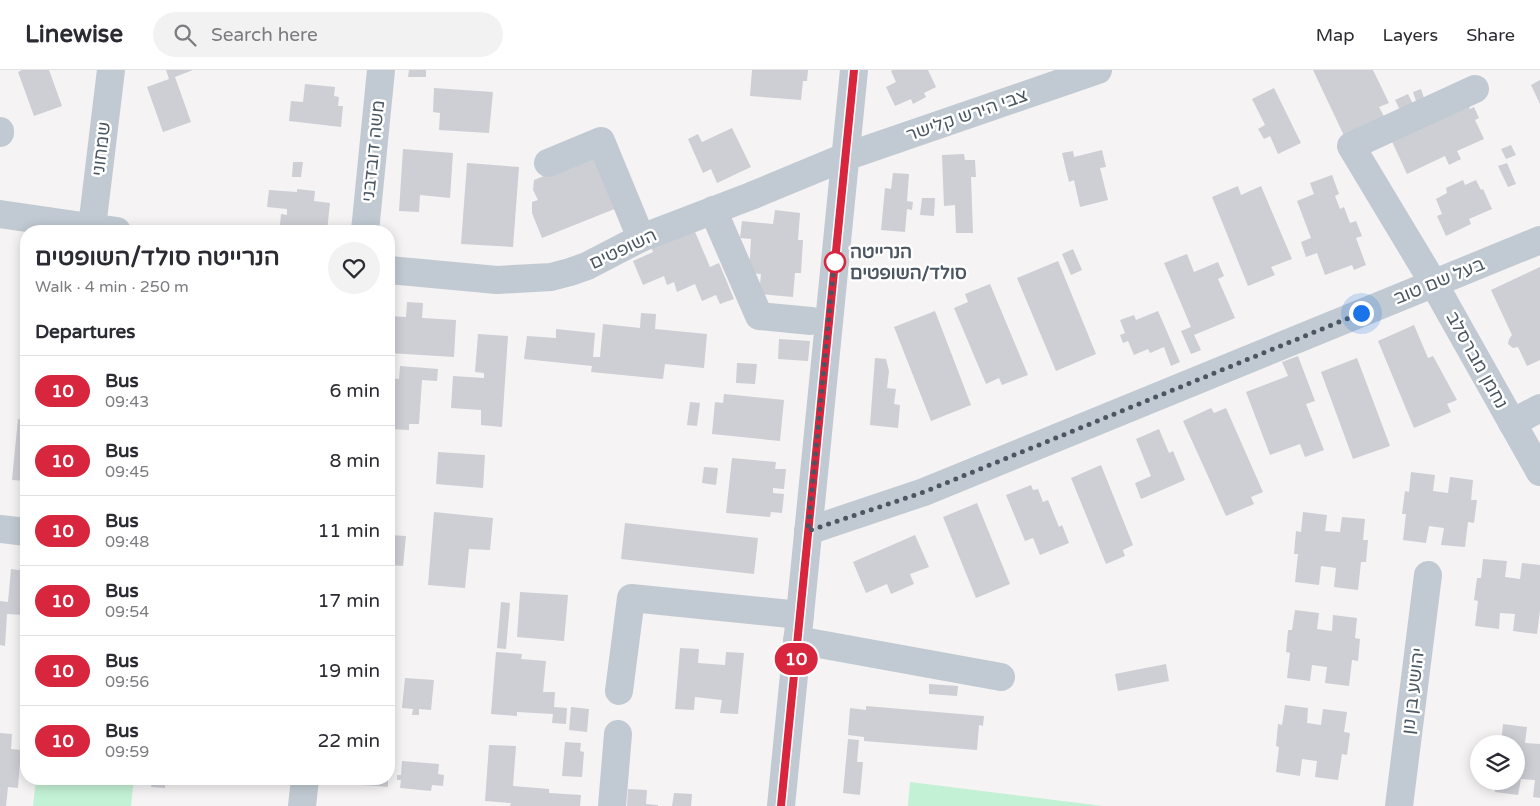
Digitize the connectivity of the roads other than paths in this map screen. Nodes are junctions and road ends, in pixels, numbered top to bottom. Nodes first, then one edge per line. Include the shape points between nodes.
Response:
1 (112, 70) edge
2 (382, 70) edge
3 (854, 70) edge
4 (1094, 72) edge
5 (1475, 89) dead end
6 (845, 157) junction
7 (548, 163) dead end
8 (713, 210) junction
9 (0, 214) edge
10 (76, 225) edge
11 (104, 225) edge
12 (366, 225) edge
13 (641, 238) junction
14 (1540, 240) edge
15 (395, 271) edge
16 (1434, 284) junction
17 (811, 321) dead end
18 (1540, 408) edge
19 (1512, 423) junction
20 (1540, 472) edge
21 (0, 529) edge
22 (20, 531) edge
23 (808, 531) junction
24 (1428, 575) dead end
25 (799, 628) junction
26 (1001, 677) dead end
27 (618, 691) dead end
28 (618, 734) dead end
29 (305, 785) edge
30 (302, 806) edge
31 (612, 806) edge
32 (781, 806) edge
33 (1399, 806) edge

1 - 11 street, שמחוני
2 - 12 street, משה דובדבני
3 - 6 street
4 - 6 street, צבי הירש קלישר
5 - 16 street, נחמן מברסלב via 1351,146
6 - 8 street, השופטים
6 - 23 street
7 - 13 street via 601,141
8 - 13 street, השופטים
8 - 17 street via 759,316
9 - 10 street
13 - 15 street, השופטים via 587,266 551,277 497,280
14 - 16 street, בעל שם טוב
16 - 19 street, נחמן מברסלב
16 - 23 street, בעל שם טוב via 924,492
18 - 19 street
19 - 20 street, נחמן מברסלב
21 - 22 street
23 - 25 street
24 - 33 street, יהושע בן נון
25 - 26 street
25 - 27 street via 631,598
25 - 32 street
28 - 31 street
29 - 30 street

